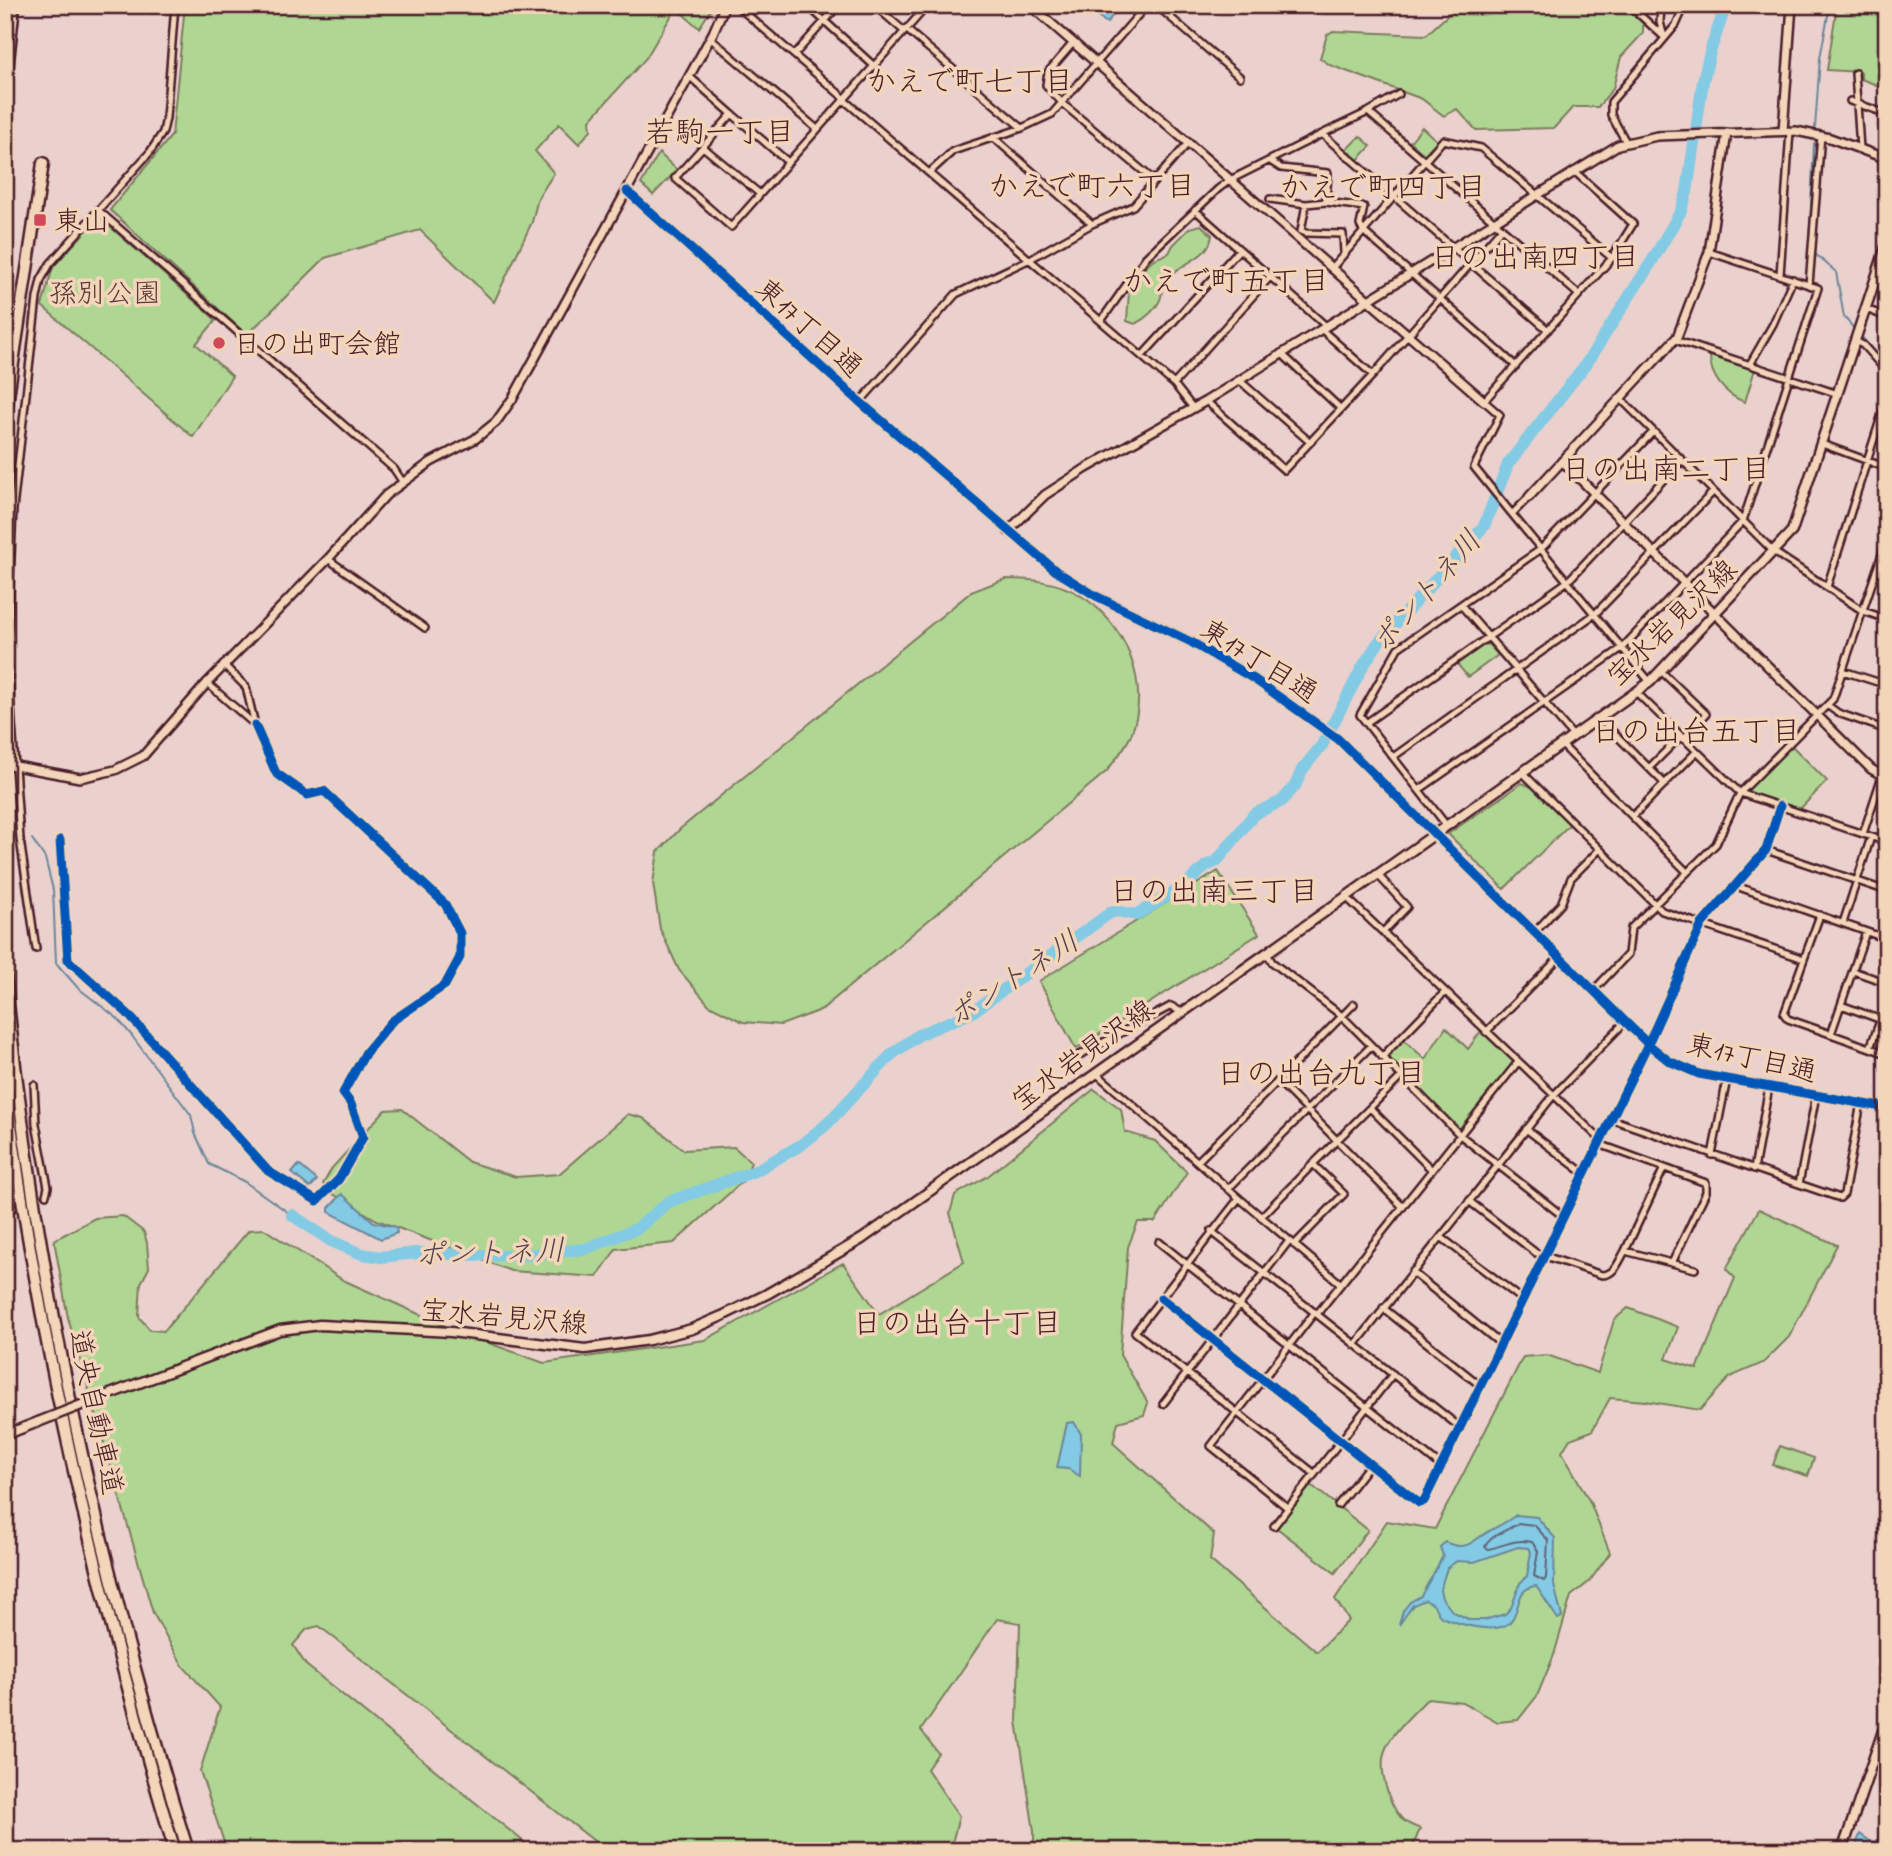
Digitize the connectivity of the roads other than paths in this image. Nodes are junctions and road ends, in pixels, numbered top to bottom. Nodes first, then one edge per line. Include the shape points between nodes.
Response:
1 (14, 5) edge
2 (175, 5) edge
3 (725, 5) edge
4 (736, 5) edge
5 (807, 5) edge
6 (839, 5) edge
7 (874, 5) edge
8 (928, 5) edge
9 (1030, 5) edge
10 (1147, 5) edge
11 (1156, 5) edge
12 (1629, 5) edge
13 (1661, 5) edge
14 (1685, 5) edge
15 (1792, 5) edge
16 (824, 21) junction
17 (905, 30) junction
18 (710, 37) junction
19 (1665, 38) junction
20 (1073, 43) junction
21 (794, 55) junction
22 (873, 65) junction
23 (1097, 65) junction
24 (1855, 73) dead end
25 (689, 76) junction
26 (1240, 77) dead end
27 (5, 89) edge
28 (1399, 94) dead end
29 (843, 99) junction
30 (1854, 102) junction
31 (1063, 104) junction
32 (1368, 112) junction
33 (732, 114) junction
34 (1887, 114) edge
35 (1022, 128) junction
36 (817, 129) junction
37 (1786, 131) junction
38 (1727, 133) junction
39 (1322, 134) junction
40 (1821, 135) junction
41 (993, 137) junction
42 (1626, 142) junction
43 (1188, 144) junction
44 (703, 147) junction
45 (1860, 149) junction
46 (1887, 159) edge
47 (1424, 160) junction
48 (1270, 161) junction
49 (788, 162) junction
50 (43, 163) dead end
51 (1574, 171) junction
52 (929, 173) junction
53 (1230, 180) junction
54 (1155, 181) junction
55 (627, 191) junction
56 (760, 194) junction
57 (1537, 194) junction
58 (1394, 195) junction
59 (1270, 200) dead end
60 (1326, 202) junction
61 (1306, 204) junction
62 (98, 210) junction
63 (1195, 210) junction
64 (1494, 220) junction
65 (1093, 224) junction
66 (1502, 228) junction
67 (1363, 231) junction
68 (1306, 233) junction
69 (1299, 239) junction
70 (1887, 244) edge
71 (1452, 247) junction
72 (1239, 250) junction
73 (1709, 252) junction
74 (1344, 254) junction
75 (1612, 258) junction
76 (1030, 259) junction
77 (1471, 264) junction
78 (1332, 268) junction
79 (1410, 273) junction
80 (1780, 275) junction
81 (1270, 277) junction
82 (1793, 279) junction
83 (1809, 285) junction
84 (1580, 295) junction
85 (1368, 299) junction
86 (1439, 299) junction
87 (1866, 309) junction
88 (1887, 317) edge
89 (1101, 321) junction
90 (1324, 327) junction
91 (1548, 330) junction
92 (1407, 334) junction
93 (1857, 335) junction
94 (1675, 340) junction
95 (1281, 354) junction
96 (1142, 356) junction
97 (1750, 364) junction
98 (1516, 366) junction
99 (1887, 372) edge
100 (1373, 374) junction
101 (1788, 377) junction
102 (1239, 380) junction
103 (1174, 383) junction
104 (1838, 394) junction
105 (1887, 398) edge
106 (1621, 399) junction
107 (1206, 401) junction
108 (1484, 401) junction
109 (860, 402) junction
110 (1193, 408) junction
111 (1342, 409) junction
112 (5, 416) edge
113 (1653, 432) junction
114 (1310, 442) junction
115 (1822, 444) junction
116 (1682, 460) junction
117 (1562, 461) junction
118 (1867, 461) junction
119 (1887, 468) edge
120 (402, 481) junction
121 (1713, 492) junction
122 (1595, 493) junction
123 (1529, 497) joint
124 (13, 509) junction
125 (5, 510) edge
126 (1512, 514) junction
127 (1742, 521) junction
128 (1623, 522) junction
129 (1008, 531) junction
130 (1887, 539) edge
131 (1541, 549) junction
132 (1774, 552) junction
133 (1654, 553) junction
134 (328, 559) junction
135 (1568, 581) junction
136 (1684, 584) junction
137 (1827, 587) junction
138 (1461, 605) junction
139 (1863, 611) junction
140 (1595, 614) junction
141 (1715, 614) junction
142 (1887, 619) edge
143 (425, 628) dead end
144 (1489, 637) junction
145 (1622, 648) junction
146 (224, 665) junction
147 (1517, 669) junction
148 (1661, 671) junction
149 (1843, 671) junction
150 (1650, 682) junction
151 (207, 683) junction
152 (1886, 683) edge
153 (1637, 693) junction
154 (1545, 703) junction
155 (1827, 705) junction
156 (1816, 716) junction
157 (1600, 719) junction
158 (1366, 723) junction
159 (255, 725) junction
160 (1887, 730) edge
161 (1574, 737) junction
162 (1682, 738) junction
163 (1562, 746) junction
164 (1696, 752) junction
165 (1393, 757) junction
166 (5, 764) edge
167 (15, 765) junction
168 (1649, 768) junction
169 (1523, 773) junction
170 (1884, 777) edge
171 (1665, 784) junction
172 (1419, 790) junction
173 (1740, 793) junction
174 (1780, 806) junction
175 (1633, 816) junction
176 (1447, 826) junction
177 (1436, 834) junction
178 (1863, 834) junction
179 (1871, 837) junction
180 (60, 840) dead end
181 (1887, 842) edge
182 (1600, 849) junction
183 (1766, 850) junction
184 (1687, 872) junction
185 (1378, 875) junction
186 (1857, 881) junction
187 (1735, 886) junction
188 (1887, 891) edge
189 (1346, 897) junction
190 (1655, 904) junction
191 (1820, 915) junction
192 (1843, 923) junction
193 (1702, 924) junction
194 (1383, 932) junction
195 (1535, 932) junction
196 (1866, 932) junction
197 (1887, 939) edge
198 (36, 949) dead end
199 (1267, 953) junction
200 (1560, 957) junction
201 (1804, 959) junction
202 (1853, 971) junction
203 (5, 973) edge
204 (1887, 983) edge
205 (1594, 990) junction
206 (1445, 992) junction
207 (1887, 1002) edge
208 (1354, 1004) dead end
209 (1841, 1005) junction
210 (1181, 1012) junction
211 (1342, 1016) junction
212 (1884, 1021) edge
213 (1625, 1022) junction
214 (1486, 1032) junction
215 (1831, 1034) junction
216 (1648, 1044) junction
217 (1371, 1046) junction
218 (1870, 1048) junction
219 (1887, 1054) edge
220 (1070, 1057) dead end
221 (1382, 1057) junction
222 (1518, 1062) junction
223 (1095, 1073) junction
224 (1402, 1076) junction
225 (5, 1078) edge
226 (1727, 1079) junction
227 (1278, 1082) junction
228 (34, 1085) dead end
229 (1769, 1087) junction
230 (1553, 1096) junction
231 (1816, 1096) junction
232 (1861, 1103) junction
233 (1370, 1108) junction
234 (1887, 1108) edge
235 (1307, 1111) junction
236 (1611, 1119) junction
237 (1526, 1129) junction
238 (1460, 1135) junction
239 (1337, 1141) junction
240 (1600, 1142) junction
241 (1712, 1155) junction
242 (1198, 1161) junction
243 (1313, 1164) junction
244 (1498, 1164) junction
245 (1664, 1168) junction
246 (1432, 1170) junction
247 (1754, 1170) junction
248 (1584, 1174) junction
249 (1799, 1184) junction
250 (1228, 1189) junction
251 (46, 1195) dead end
252 (1239, 1198) junction
253 (1469, 1200) junction
254 (1403, 1207) junction
255 (13, 1208) dead end
256 (5, 1209) edge
257 (1564, 1216) junction
258 (1261, 1217) junction
259 (1211, 1231) junction
260 (1441, 1237) junction
261 (1158, 1242) dead end
262 (1292, 1243) junction
263 (1625, 1251) junction
264 (1544, 1257) junction
265 (1672, 1263) junction
266 (1186, 1265) junction
267 (1695, 1269) dead end
268 (1265, 1272) junction
269 (1412, 1272) junction
270 (1341, 1284) junction
271 (1161, 1298) junction
272 (1522, 1300) junction
273 (1238, 1306) junction
274 (1384, 1308) junction
275 (1316, 1313) junction
276 (1212, 1338) junction
277 (1502, 1344) junction
278 (1355, 1345) junction
279 (1289, 1346) junction
280 (1186, 1373) junction
281 (1393, 1374) junction
282 (1263, 1379) junction
283 (1481, 1386) junction
284 (1163, 1404) dead end
285 (1367, 1407) junction
286 (1237, 1412) junction
287 (1461, 1428) junction
288 (5, 1435) edge
289 (1341, 1441) junction
290 (1370, 1464) junction
291 (1442, 1467) junction
292 (1315, 1474) junction
293 (1338, 1505) dead end
294 (1288, 1508) junction
295 (1274, 1527) dead end
296 (1887, 1718) edge
297 (176, 1851) edge
298 (188, 1851) edge
299 (1842, 1851) edge

1 - 27 highway
2 - 62 street via 163,132
3 - 18 street
4 - 21 street
5 - 16 street
6 - 16 street
7 - 17 street
8 - 17 street
9 - 20 street
10 - 23 street
11 - 26 street
12 - 19 street
13 - 19 street
14 - 19 street
15 - 37 street
16 - 21 street
16 - 22 street
17 - 22 street
17 - 35 street
18 - 25 street
18 - 36 street
19 - 42 street via 1611,102 1611,115
20 - 23 street
20 - 31 street via 1045,81
21 - 29 street
22 - 29 street
23 - 31 street
23 - 43 street
24 - 30 street
25 - 33 street
25 - 55 street
28 - 32 street
29 - 36 street
29 - 52 street
30 - 34 street
30 - 45 street
31 - 35 street
31 - 54 street
32 - 39 street
32 - 47 street
33 - 44 street
33 - 49 street
35 - 41 street
36 - 49 street
37 - 38 street
37 - 40 street
37 - 80 street
38 - 42 street
38 - 73 street
39 - 48 street
39 - 58 street
40 - 45 street
40 - 83 street
41 - 52 street via 953,151
41 - 65 street
42 - 51 street
43 - 53 street
43 - 54 street
44 - 56 street
44 - 56 street via 675,178 731,227
45 - 46 street
47 - 57 street via 1443,140 1481,148
47 - 58 street
47 - 64 street
48 - 53 street
48 - 60 street via 1281,168 1328,173
49 - 56 street
50 - 112 highway
51 - 57 street
51 - 75 street via 1633,224
52 - 76 street
53 - 63 street
53 - 69 street
54 - 65 street via 1133,206
55 - 109 street, 東17丁目通
55 - 120 street via 496,422 465,446
57 - 64 street
57 - 75 street
58 - 67 street
58 - 71 street
59 - 61 street
60 - 61 street
60 - 67 street via 1363,207
61 - 68 street via 1301,231
62 - 120 street via 394,469
62 - 124 street via 41,280
63 - 72 street
63 - 89 street via 1146,257
64 - 66 street
64 - 71 street
65 - 76 street
66 - 77 street
66 - 84 street
67 - 74 street
67 - 79 street
68 - 69 street
68 - 74 street via 1343,234
69 - 78 street
70 - 87 main road, 宝水岩見沢線
71 - 77 street
71 - 79 street
72 - 81 street
72 - 96 street
73 - 80 street
73 - 94 street
74 - 78 street
75 - 84 street
76 - 89 street
76 - 109 street via 956,294
77 - 86 street
77 - 91 street
78 - 85 street
79 - 85 street
79 - 86 street
80 - 82 street
81 - 90 street
81 - 103 street
82 - 83 street
82 - 97 street
83 - 101 street via 1818,288
84 - 91 street
85 - 90 street
85 - 92 street
86 - 92 street
86 - 98 street
87 - 88 street
87 - 93 main road, 宝水岩見沢線
89 - 96 street
90 - 95 street
90 - 100 street
91 - 98 street
92 - 100 street
92 - 108 street
93 - 99 street
93 - 104 main road, 宝水岩見沢線
94 - 97 street
94 - 106 street
95 - 102 street
95 - 111 street
96 - 103 street
97 - 101 street
98 - 108 street
100 - 111 street
101 - 104 street
101 - 127 street
102 - 107 street
102 - 114 street
103 - 110 street
104 - 115 main road, 宝水岩見沢線
105 - 118 street
106 - 113 street
106 - 117 street
107 - 110 street
107 - 114 street via 1284,470
108 - 126 street via 1500,415 1475,467
109 - 129 street, 東17丁目通
110 - 129 street via 1061,484
111 - 114 street
113 - 116 street
113 - 122 street
115 - 118 street
115 - 132 main road, 宝水岩見沢線 via 1793,531
116 - 121 street
116 - 128 street
117 - 122 street
117 - 123 street
118 - 119 street
118 - 137 street
120 - 134 street
121 - 127 street
121 - 133 street
122 - 128 street
122 - 131 street
123 - 126 street
124 - 125 street
124 - 167 street via 7,649
126 - 131 street
127 - 132 street
127 - 136 street
128 - 133 street
128 - 135 street
129 - 177 street, 東17丁目通 via 1056,571 1191,642 1310,717
130 - 139 street
131 - 135 street
131 - 138 street
132 - 137 street
132 - 141 main road, 宝水岩見沢線
133 - 136 street
133 - 140 street
134 - 143 street
134 - 146 street
135 - 140 street
135 - 144 street
136 - 141 street
136 - 145 street
137 - 139 street
138 - 144 street
138 - 158 street via 1398,648 1360,715
139 - 142 street
139 - 149 street
140 - 145 street
140 - 147 street
141 - 148 main road, 宝水岩見沢線
141 - 156 street
144 - 147 street
144 - 158 street
145 - 150 street
145 - 154 street
146 - 151 street
146 - 159 street via 246,687
147 - 154 street
147 - 165 street
148 - 150 main road, 宝水岩見沢線
148 - 162 street via 1706,715
149 - 152 street
149 - 155 street
150 - 153 main road, 宝水岩見沢線
151 - 159 street
151 - 167 street via 143,756 116,771 80,778
153 - 157 main road, 宝水岩見沢線
153 - 162 street
154 - 161 street
154 - 172 street
155 - 156 street
155 - 160 street
156 - 170 street
156 - 173 street
157 - 161 main road, 宝水岩見沢線
157 - 168 street
158 - 165 street
159 - 180 street via 276,773 307,795 324,791 445,904 460,933 460,957 445,985 392,1021 366,1052 343,1093 363,1137 339,1179 317,1201 268,1171 127,1013 68,960
161 - 163 main road, 宝水岩見沢線
162 - 164 street
162 - 168 street
163 - 169 main road, 宝水岩見沢線
163 - 175 street
164 - 171 street
164 - 173 street
165 - 172 street
166 - 167 street
167 - 198 street
168 - 171 street
169 - 176 main road, 宝水岩見沢線
169 - 182 street
170 - 178 street
171 - 175 street
172 - 176 street
173 - 174 street
173 - 184 street via 1720,838
174 - 178 street
174 - 183 street
175 - 184 street
176 - 177 main road, 宝水岩見沢線
177 - 185 main road, 宝水岩見沢線
177 - 195 street, 東17丁目通
178 - 179 street
179 - 181 street
179 - 186 street
182 - 190 street
182 - 195 street via 1571,878 1561,904
183 - 186 street
183 - 187 street
184 - 190 street
185 - 189 main road, 宝水岩見沢線
185 - 194 street via 1408,907
186 - 188 street
186 - 192 street
187 - 191 street
187 - 193 street
189 - 194 street
189 - 199 main road, 宝水岩見沢線
190 - 193 street via 1662,911
190 - 205 street via 1631,928 1625,959
191 - 192 street
191 - 201 street
192 - 196 street
193 - 201 street
193 - 216 street
194 - 206 street
195 - 200 street, 東17丁目通
196 - 197 street
196 - 202 street
199 - 210 main road, 宝水岩見沢線
199 - 211 street via 1272,962
200 - 205 street, 東17丁目通
200 - 214 street
201 - 215 street via 1784,1014
202 - 204 street
202 - 209 street
203 - 298 highway, 道央自動車道 via 19,1097 66,1379 98,1528
205 - 213 street, 東17丁目通
206 - 214 street
206 - 221 street
207 - 212 street
208 - 211 street
209 - 212 street
209 - 215 street
210 - 220 street via 1171,1006
210 - 223 main road, 宝水岩見沢線
211 - 217 street
211 - 227 street
212 - 218 street
213 - 216 street, 東17丁目通
213 - 230 street
214 - 222 street
215 - 218 street
216 - 226 street, 東17丁目通 via 1686,1070
216 - 236 street
217 - 221 street
217 - 235 street
218 - 219 street
221 - 224 street
222 - 230 street
222 - 238 street
223 - 242 street
223 - 288 main road, 宝水岩見沢線, bridge via 862,1239 767,1294 692,1329 585,1349 451,1332 320,1325 280,1330
224 - 233 street
224 - 238 street
225 - 297 highway, 道央自動車道 via 54,1382 130,1699
226 - 229 street, 東17丁目通
226 - 241 street
227 - 235 street
227 - 242 street
228 - 251 street
229 - 231 street, 東17丁目通
229 - 247 street
230 - 237 street
230 - 240 street
231 - 232 street, 東17丁目通
231 - 249 street
232 - 234 street, 東17丁目通
232 - 249 street via 1844,1194 1840,1198
233 - 239 street
233 - 246 street
235 - 239 street
235 - 250 street
236 - 240 street
236 - 241 street
237 - 244 street
237 - 248 street
238 - 244 street
238 - 246 street
239 - 243 street
239 - 254 street
240 - 245 street
240 - 248 street
241 - 247 street
242 - 250 street
243 - 258 street
243 - 262 street via 1344,1194
244 - 253 street
244 - 257 street
245 - 263 street
245 - 265 street via 1703,1181 1707,1187
246 - 254 street
247 - 249 street
248 - 257 street
250 - 252 street
252 - 258 street
252 - 259 street
253 - 260 street
253 - 264 street
254 - 270 street
255 - 256 street
257 - 264 street
258 - 262 street
259 - 266 street
259 - 268 street
260 - 269 street
260 - 272 street
261 - 266 street
262 - 268 street
262 - 270 street
263 - 264 street via 1607,1275
263 - 265 street
264 - 272 street
265 - 267 street
266 - 271 street
266 - 273 street
268 - 273 street
268 - 275 street
269 - 274 street
269 - 277 street
270 - 275 street
271 - 276 street
271 - 280 street via 1135,1332
272 - 277 street
273 - 276 street
273 - 279 street
274 - 278 street
274 - 283 street
275 - 278 street
275 - 279 street
276 - 280 street
276 - 282 street
277 - 283 street
278 - 281 street
279 - 282 street
279 - 285 street
280 - 284 street
280 - 286 street
281 - 285 street
281 - 287 street
282 - 286 street
282 - 289 street
283 - 287 street
285 - 289 street
285 - 291 street
286 - 292 street
286 - 294 street via 1211,1446
287 - 291 street
289 - 290 street
289 - 292 street
290 - 291 street via 1419,1503 1427,1498
290 - 293 street
292 - 294 street
294 - 295 street
296 - 299 main road

